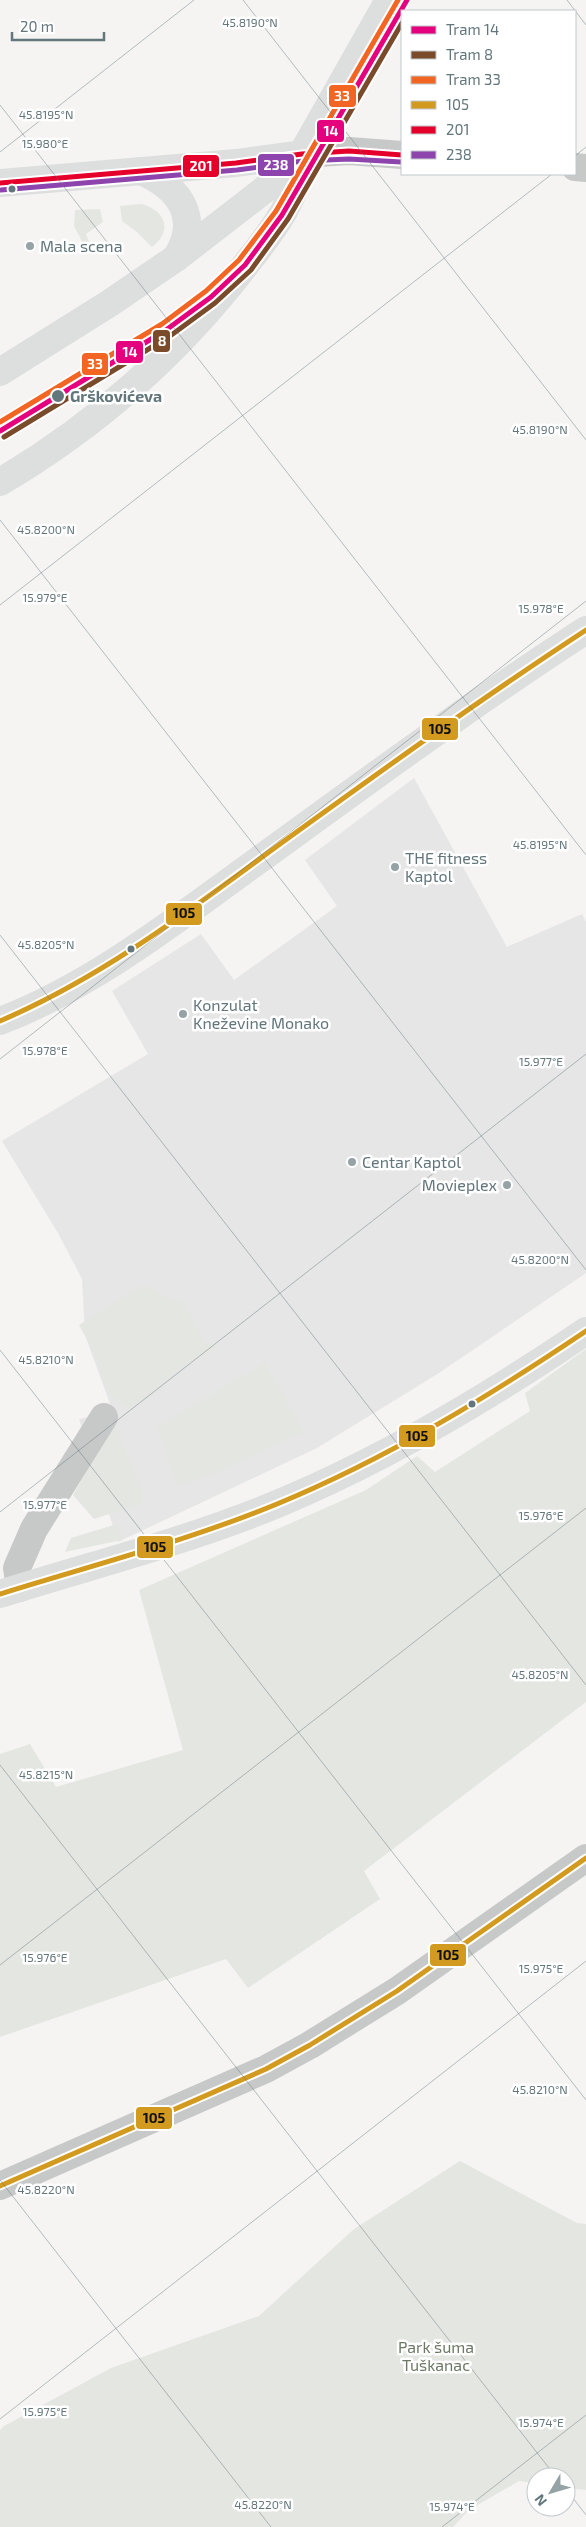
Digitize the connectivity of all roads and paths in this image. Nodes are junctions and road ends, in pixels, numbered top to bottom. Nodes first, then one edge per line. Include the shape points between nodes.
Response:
1 (390, 0) edge
2 (302, 154) junction
3 (401, 155) edge
4 (141, 172) junction
5 (0, 183) edge
6 (176, 258) junction
7 (0, 372) edge
8 (0, 482) edge
9 (586, 630) edge
10 (0, 1021) edge
11 (586, 1331) edge
12 (104, 1417) dead end
13 (10, 1591) edge
14 (586, 1858) edge
15 (0, 2186) edge

1 - 2 street
2 - 3 street via 349,151
2 - 4 street
2 - 6 street via 264,190
2 - 8 street via 297,187 282,215 256,252 171,352 54,449
4 - 5 street
4 - 6 street via 164,183 184,207 188,231
6 - 7 street
9 - 10 street via 152,936 46,1002
11 - 13 street via 441,1422 276,1505 176,1540
12 - 13 street via 34,1530
14 - 15 street via 397,1991 310,2045 266,2069

